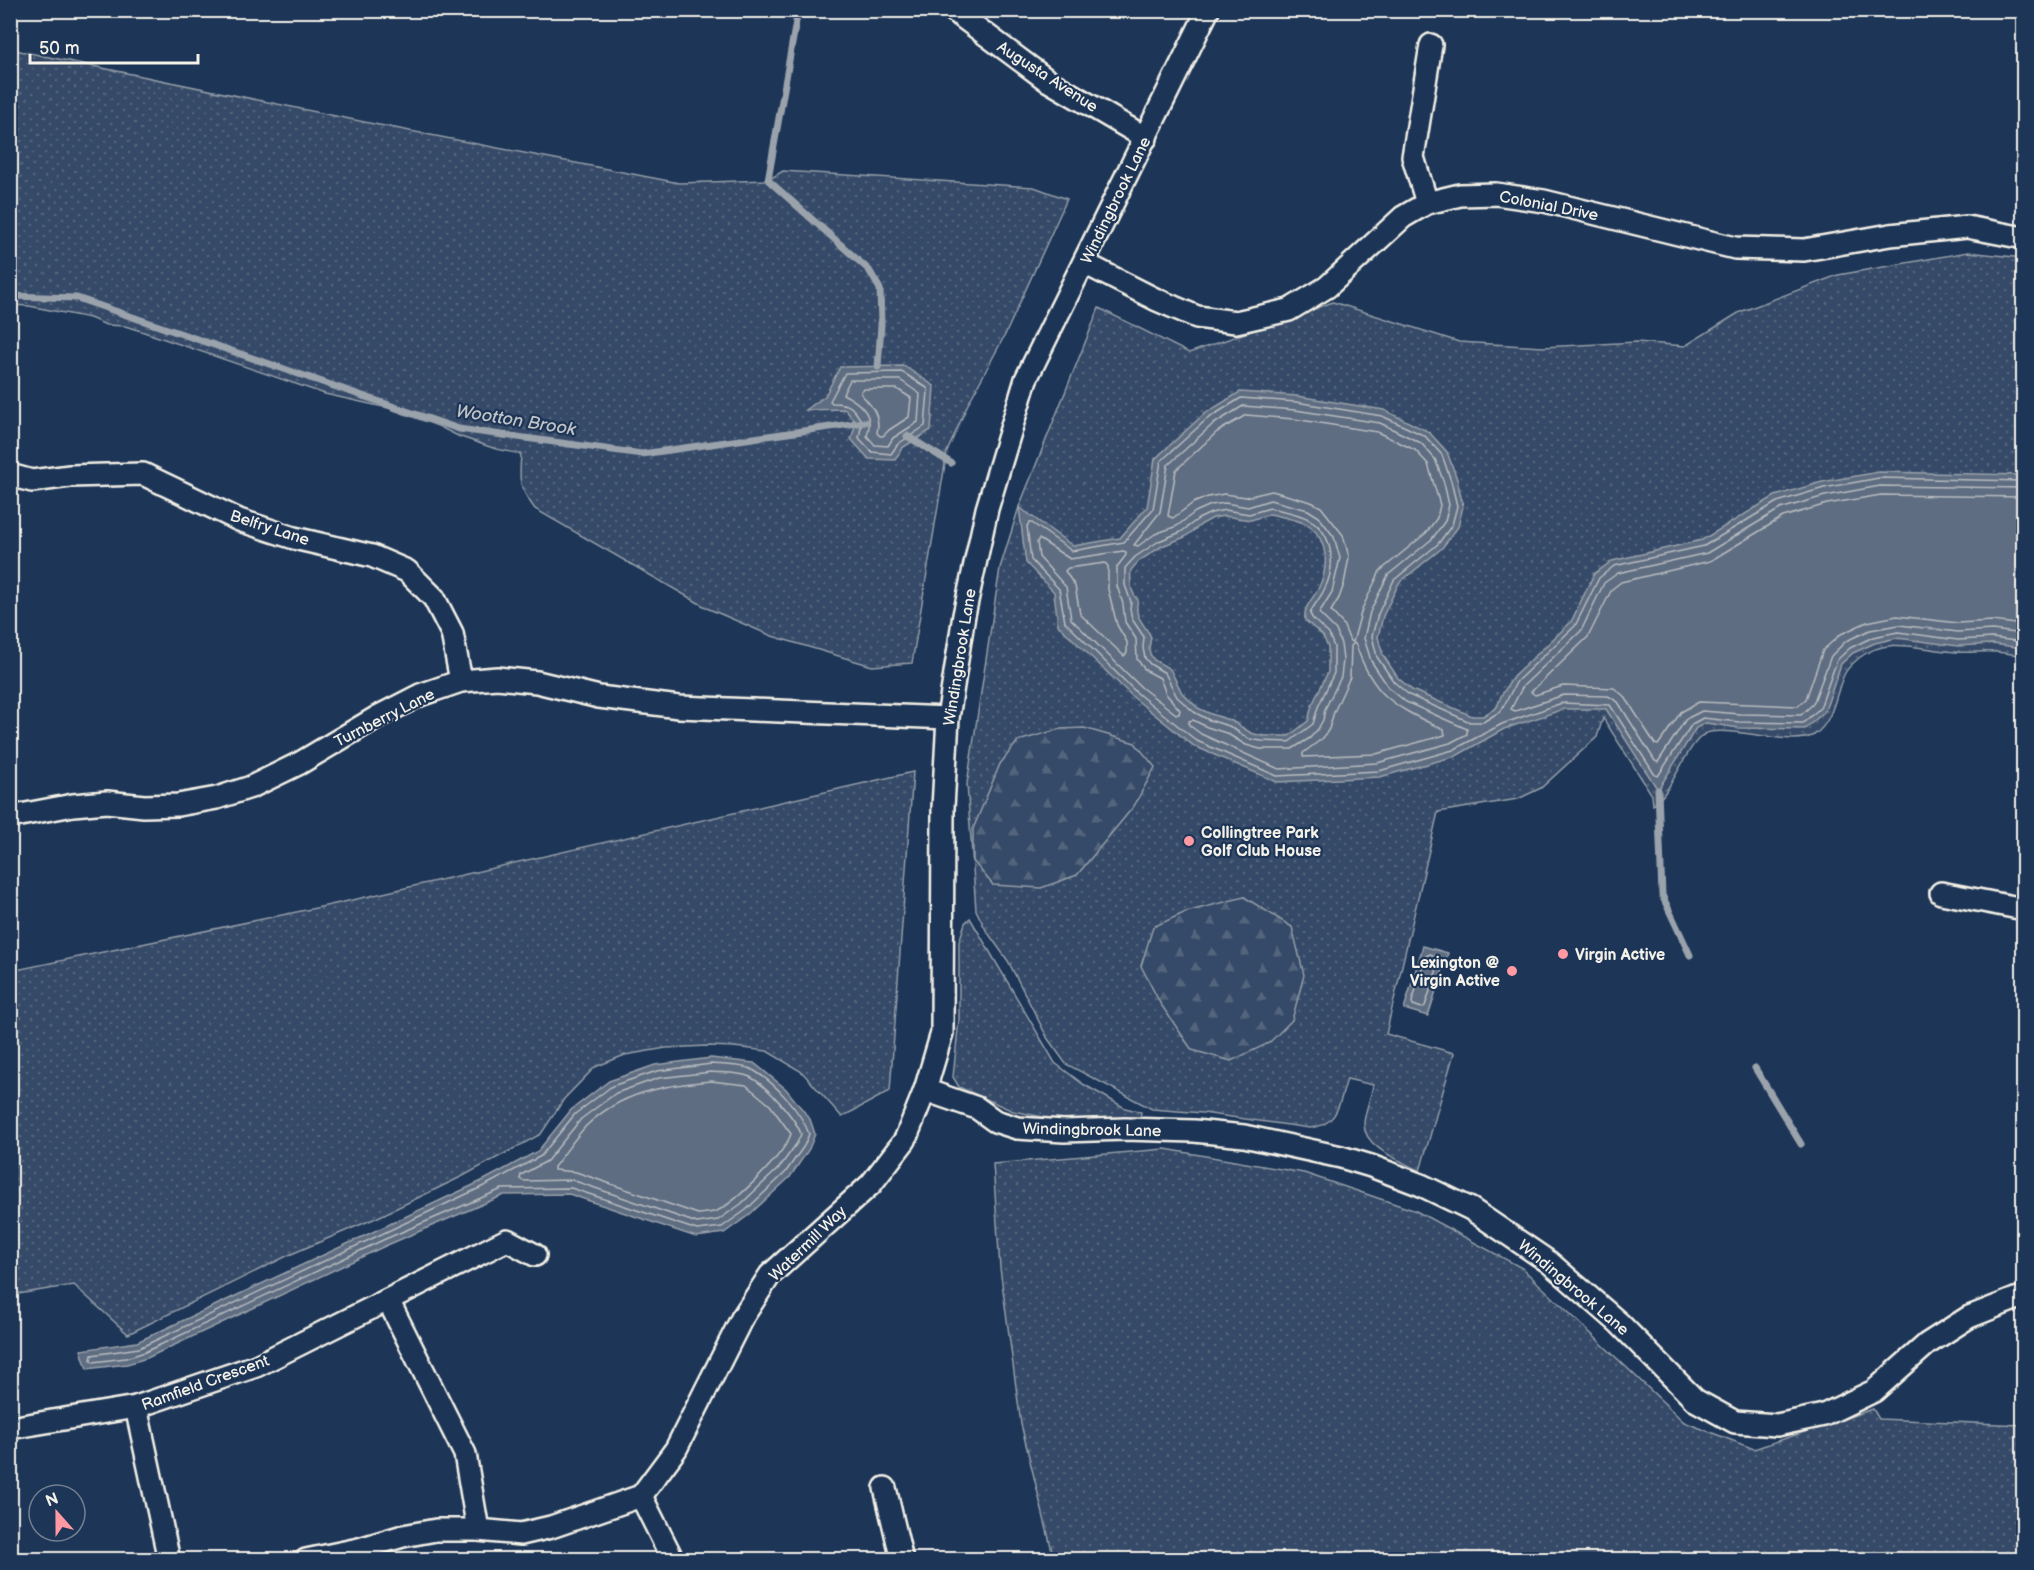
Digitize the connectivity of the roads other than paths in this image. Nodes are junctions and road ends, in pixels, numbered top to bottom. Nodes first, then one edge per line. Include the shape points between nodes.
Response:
1 (953, 10) edge
2 (1208, 10) edge
3 (1431, 45) dead end
4 (1146, 138) junction
5 (1427, 203) junction
6 (2024, 238) edge
7 (1084, 263) junction
8 (10, 475) edge
9 (461, 681) junction
10 (948, 718) junction
11 (10, 817) edge
12 (1941, 893) dead end
13 (2024, 909) edge
14 (925, 1090) junction
15 (534, 1254) dead end
16 (2024, 1297) edge
17 (388, 1300) junction
18 (136, 1407) junction
19 (10, 1428) edge
20 (885, 1488) dead end
21 (642, 1496) junction
22 (478, 1530) junction
23 (360, 1555) edge
24 (169, 1560) edge
25 (306, 1560) edge
26 (674, 1560) edge
27 (902, 1560) edge

1 - 4 street, Augusta Avenue via 1047,80
2 - 4 street, Windingbrook Lane
3 - 5 street via 1413,157
4 - 7 street, Windingbrook Lane
5 - 6 street, Colonial Drive via 1460,195 1496,194 1544,201 1735,248 1804,250 1967,227
5 - 7 street, Colonial Drive via 1403,217 1328,287 1289,310 1236,322 1197,317
7 - 10 street, Windingbrook Lane via 1026,379 993,488 964,615
8 - 9 street, Belfry Lane via 32,481 143,474 239,520 294,538 372,556 407,571 434,598 452,633
9 - 10 street, Turnberry Lane via 497,678 537,682 599,697 679,707
9 - 11 street, Turnberry Lane via 420,695 300,763 251,787 217,798 178,805 73,805
10 - 14 street, Windingbrook Lane via 943,808 942,1033
12 - 13 street
14 - 16 street, Windingbrook Lane via 1017,1128 1194,1131 1244,1136 1341,1157 1421,1185 1471,1209 1549,1262 1620,1323 1695,1400 1735,1422 1778,1425 1824,1415 1874,1391 1927,1344 1969,1317
14 - 21 street, Watermill Way via 905,1140 872,1184 770,1275 742,1317 676,1449
15 - 17 street, Ramfield Crescent via 507,1240
17 - 18 street, Ramfield Crescent via 256,1366
17 - 22 street via 465,1454
18 - 19 street, Ramfield Crescent
18 - 24 street
20 - 27 street
21 - 22 street via 520,1534
21 - 26 street
22 - 23 street via 436,1530 403,1536
23 - 25 street

